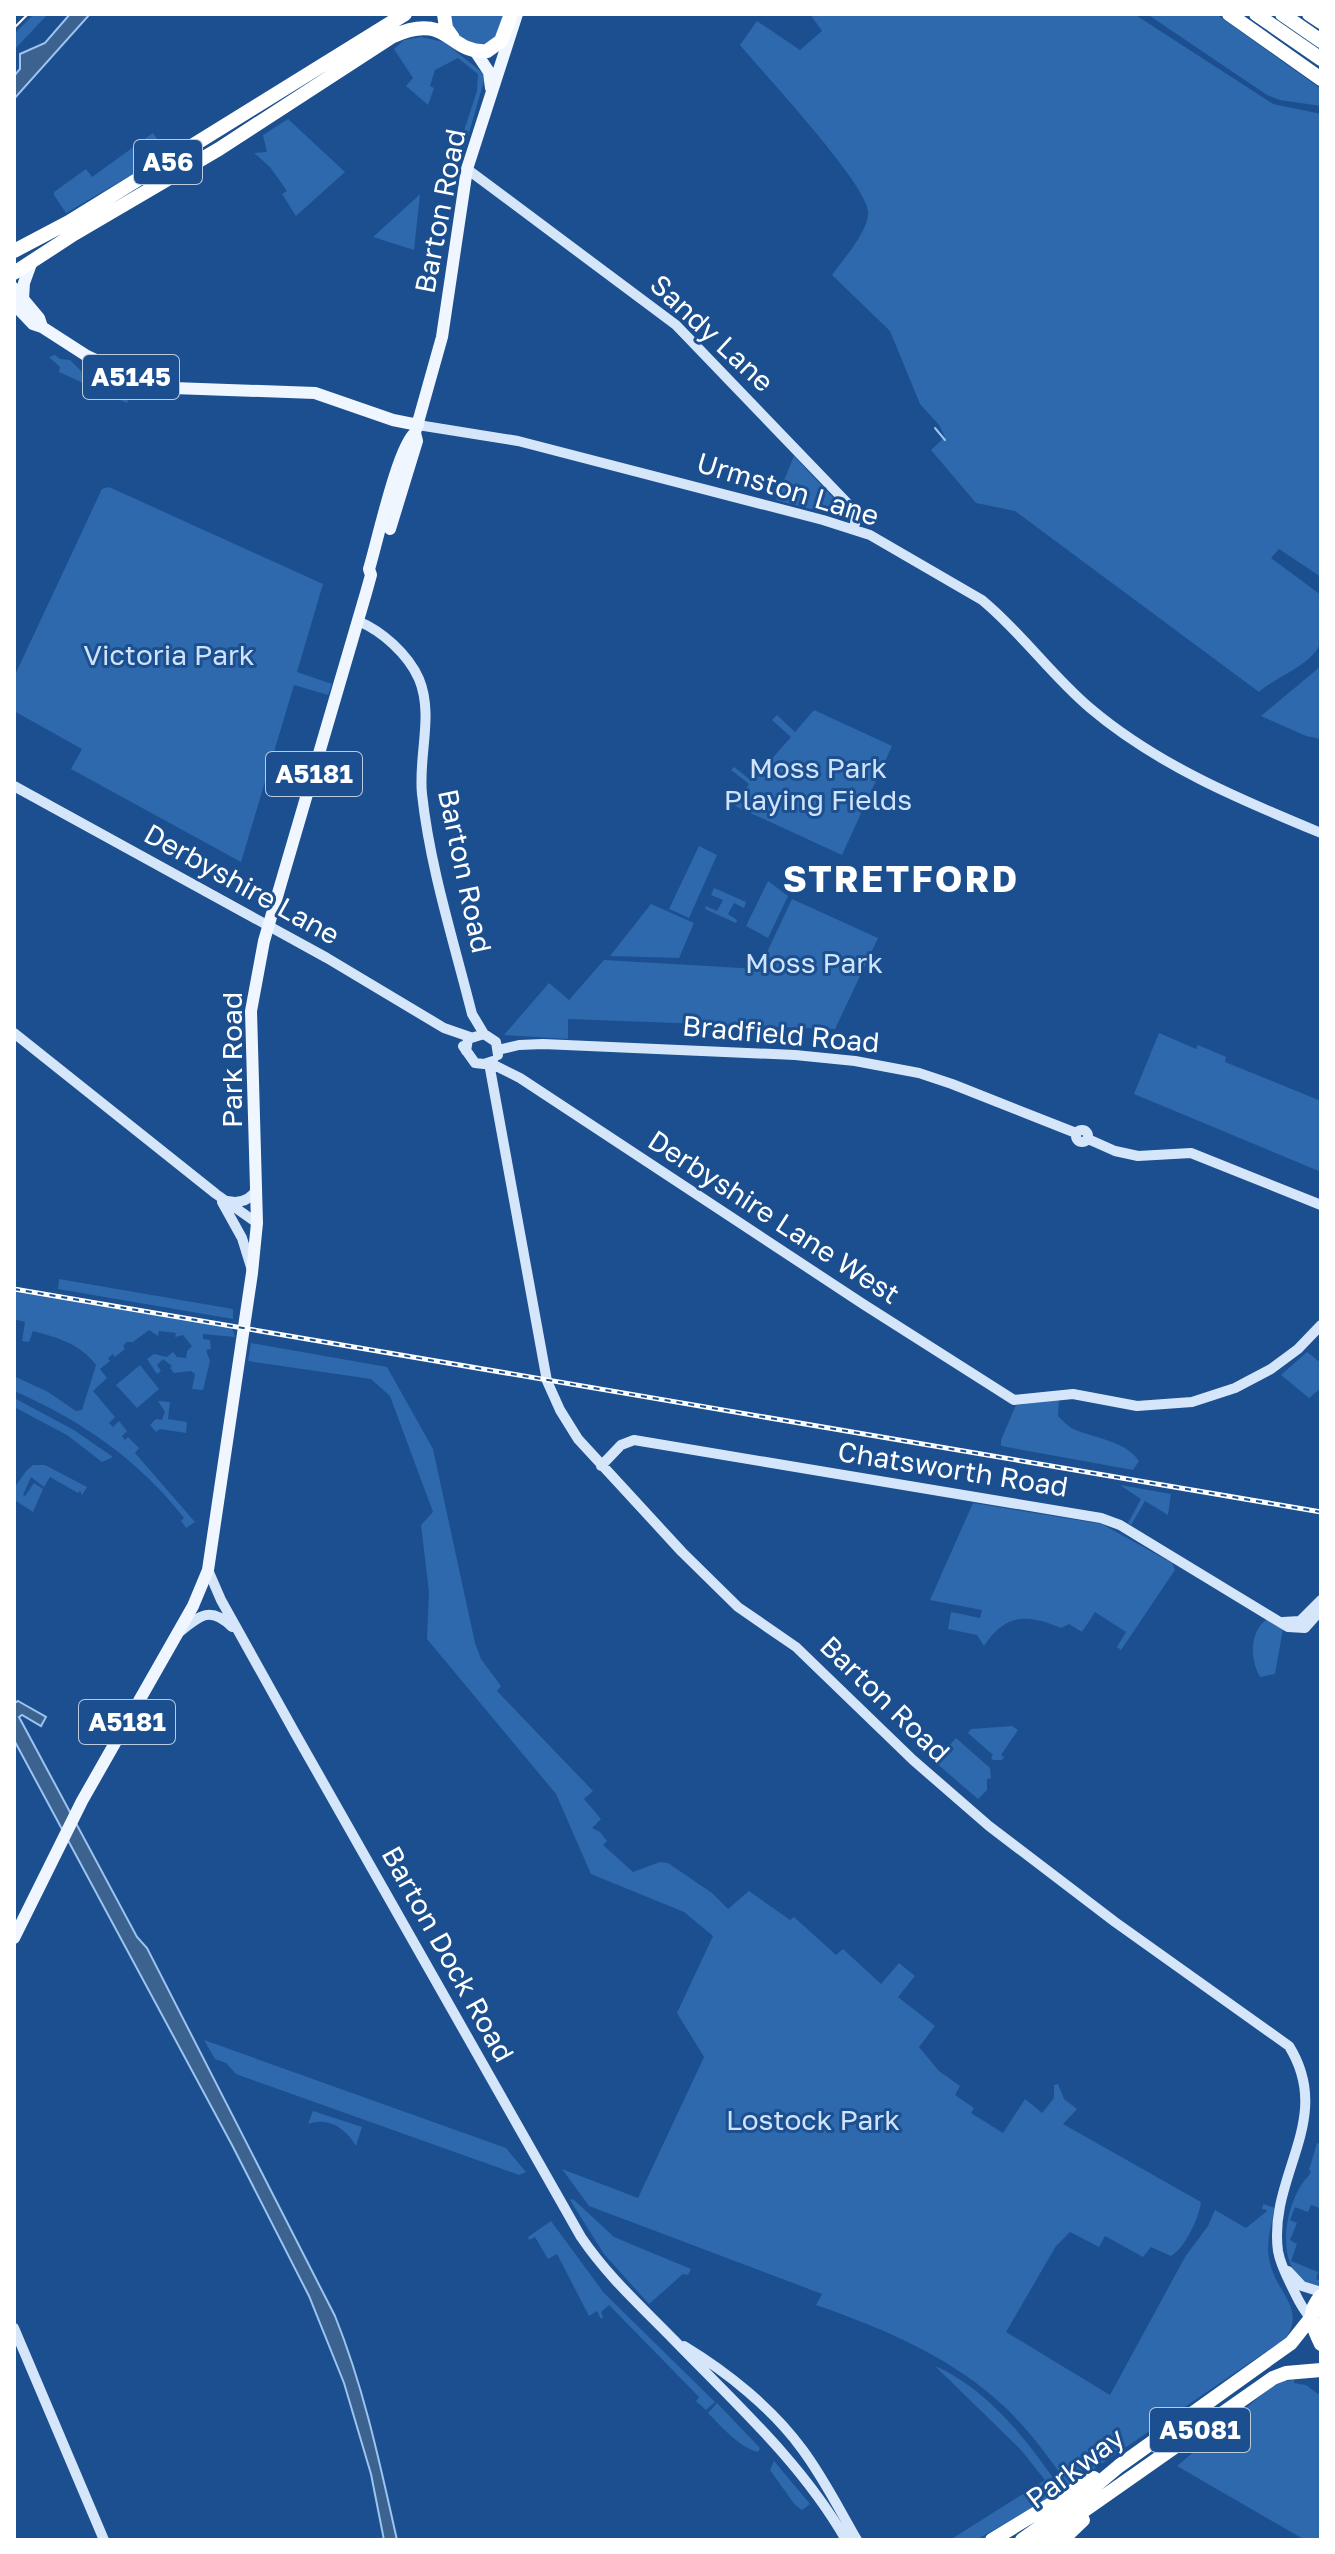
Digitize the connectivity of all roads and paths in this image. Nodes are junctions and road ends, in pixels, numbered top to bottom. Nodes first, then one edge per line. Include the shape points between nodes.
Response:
1 (417, 14) edge
2 (444, 14) edge
3 (514, 14) edge
4 (1229, 14) edge
5 (1256, 14) edge
6 (1282, 14) edge
7 (1309, 14) edge
8 (399, 17) edge
9 (1321, 22) edge
10 (454, 38) junction
11 (1321, 41) edge
12 (475, 51) junction
13 (1321, 59) edge
14 (1321, 79) edge
15 (491, 92) junction
16 (467, 169) junction
17 (74, 234) junction
18 (14, 251) edge
19 (32, 261) junction
20 (14, 263) edge
21 (14, 273) edge
22 (14, 288) edge
23 (18, 303) edge
24 (416, 429) junction
25 (854, 529) junction
26 (358, 621) junction
27 (14, 786) edge
28 (1321, 833) edge
29 (269, 926) junction
30 (444, 1028) junction
31 (14, 1033) edge
32 (475, 1036) junction
33 (497, 1048) junction
34 (466, 1051) junction
35 (486, 1063) junction
36 (514, 1074) junction
37 (492, 1090) junction
38 (258, 1185) junction
39 (221, 1198) junction
40 (1321, 1205) edge
41 (257, 1223) junction
42 (252, 1273) junction
43 (1321, 1325) edge
44 (601, 1466) junction
45 (208, 1570) junction
46 (1321, 1600) edge
47 (1321, 1610) edge
48 (1281, 1622) junction
49 (177, 1635) junction
50 (241, 1637) junction
51 (14, 1938) edge
52 (1316, 2086) dead end
53 (1316, 2115) dead end
54 (1281, 2263) junction
55 (1321, 2294) edge
56 (1310, 2318) junction
57 (14, 2328) edge
58 (675, 2341) junction
59 (1321, 2344) edge
60 (1321, 2370) edge
61 (1295, 2372) junction
62 (1321, 2383) edge
63 (1084, 2501) junction
64 (1070, 2512) junction
65 (104, 2540) edge
66 (846, 2540) edge
67 (857, 2540) edge
68 (992, 2540) edge
69 (1022, 2540) edge
70 (1042, 2540) edge
71 (1062, 2540) edge

1 - 8 highway, A56
2 - 10 highway
3 - 12 highway via 498,45
3 - 15 main road, Barton Road / A5181 via 511,39
4 - 14 highway
5 - 13 highway
6 - 11 highway
7 - 9 highway
8 - 18 highway, A56
10 - 12 highway, A56
10 - 17 highway, A56 via 420,27 393,36 219,149
12 - 15 main road via 489,72
15 - 16 main road, Barton Road / A5181
16 - 24 main road, Barton Road / A5181 via 442,337
16 - 25 street, Sandy Lane via 676,325 851,507
17 - 19 highway, A56
17 - 20 highway, A56
19 - 21 highway, A56
19 - 23 main road
22 - 23 main road, A5145
23 - 24 main road, A5145 via 39,318 42,327 87,356 157,387 315,393
24 - 25 street, Urmston Lane via 518,441
24 - 26 main road, Barton Road / A5181 via 417,441
25 - 28 street, Urmston Lane via 982,600 1077,697 1119,730 1174,765
26 - 29 main road, Park Road / A5181
26 - 32 street, Barton Road via 373,627 409,661 423,691 424,805
27 - 29 street, Derbyshire Lane
29 - 30 street, Derbyshire Lane
29 - 38 main road, Park Road / A5181 via 251,1011
30 - 32 street, Derbyshire Lane
30 - 34 street, Derbyshire Lane
31 - 39 street
32 - 33 street, Derbyshire Lane
32 - 34 street, Barton Road via 466,1042
33 - 35 street
33 - 36 street, Derbyshire Lane West via 499,1060
33 - 40 street, Bradfield Road via 795,1055 919,1073 1076,1133 1079,1142 1088,1139 1138,1156 1191,1153
34 - 35 street, Derbyshire Lane via 470,1059
35 - 36 street, Derbyshire Lane West
35 - 37 street, Barton Road
36 - 37 street
36 - 43 street, Derbyshire Lane West via 1014,1400 1073,1394 1137,1406 1192,1402 1271,1369
37 - 44 street, Barton Road via 547,1381 570,1428
38 - 39 street via 248,1200
38 - 41 main road, Park Road / A5181
39 - 41 street
39 - 42 street via 237,1226
41 - 42 main road, Park Road / A5181
42 - 45 main road, Park Road / A5181
44 - 48 street, Chatsworth Road via 621,1445 634,1440 1101,1518
44 - 52 street, Barton Road via 712,1584 796,1647 955,1797 1083,1899 1289,2046
45 - 49 main road, A5181
45 - 50 street, Barton Dock Road
46 - 48 street via 1300,1621
47 - 48 street via 1305,1628
49 - 50 street via 209,1614 223,1618
49 - 51 main road, A5181 via 78,1810
50 - 58 street, Barton Dock Road via 568,2218 608,2274
53 - 54 street via 1281,2215
54 - 55 street via 1302,2286
54 - 56 street
55 - 56 highway, Parkway
56 - 59 highway
56 - 63 highway, Parkway / A5081 via 1291,2343 1119,2466
57 - 65 street
58 - 66 street, Barton Dock Road via 799,2469
58 - 67 street, Barton Dock Road via 743,2390 788,2432
60 - 61 highway, Parkway / A5081
61 - 62 highway
61 - 63 highway, Parkway / A5081 via 1267,2381 1109,2494
63 - 64 highway, A5081
63 - 64 highway, A5081
64 - 68 highway, A5081
64 - 69 highway, Parkway / A5081
64 - 70 highway, Parkway / A5081
64 - 71 highway, A5081

